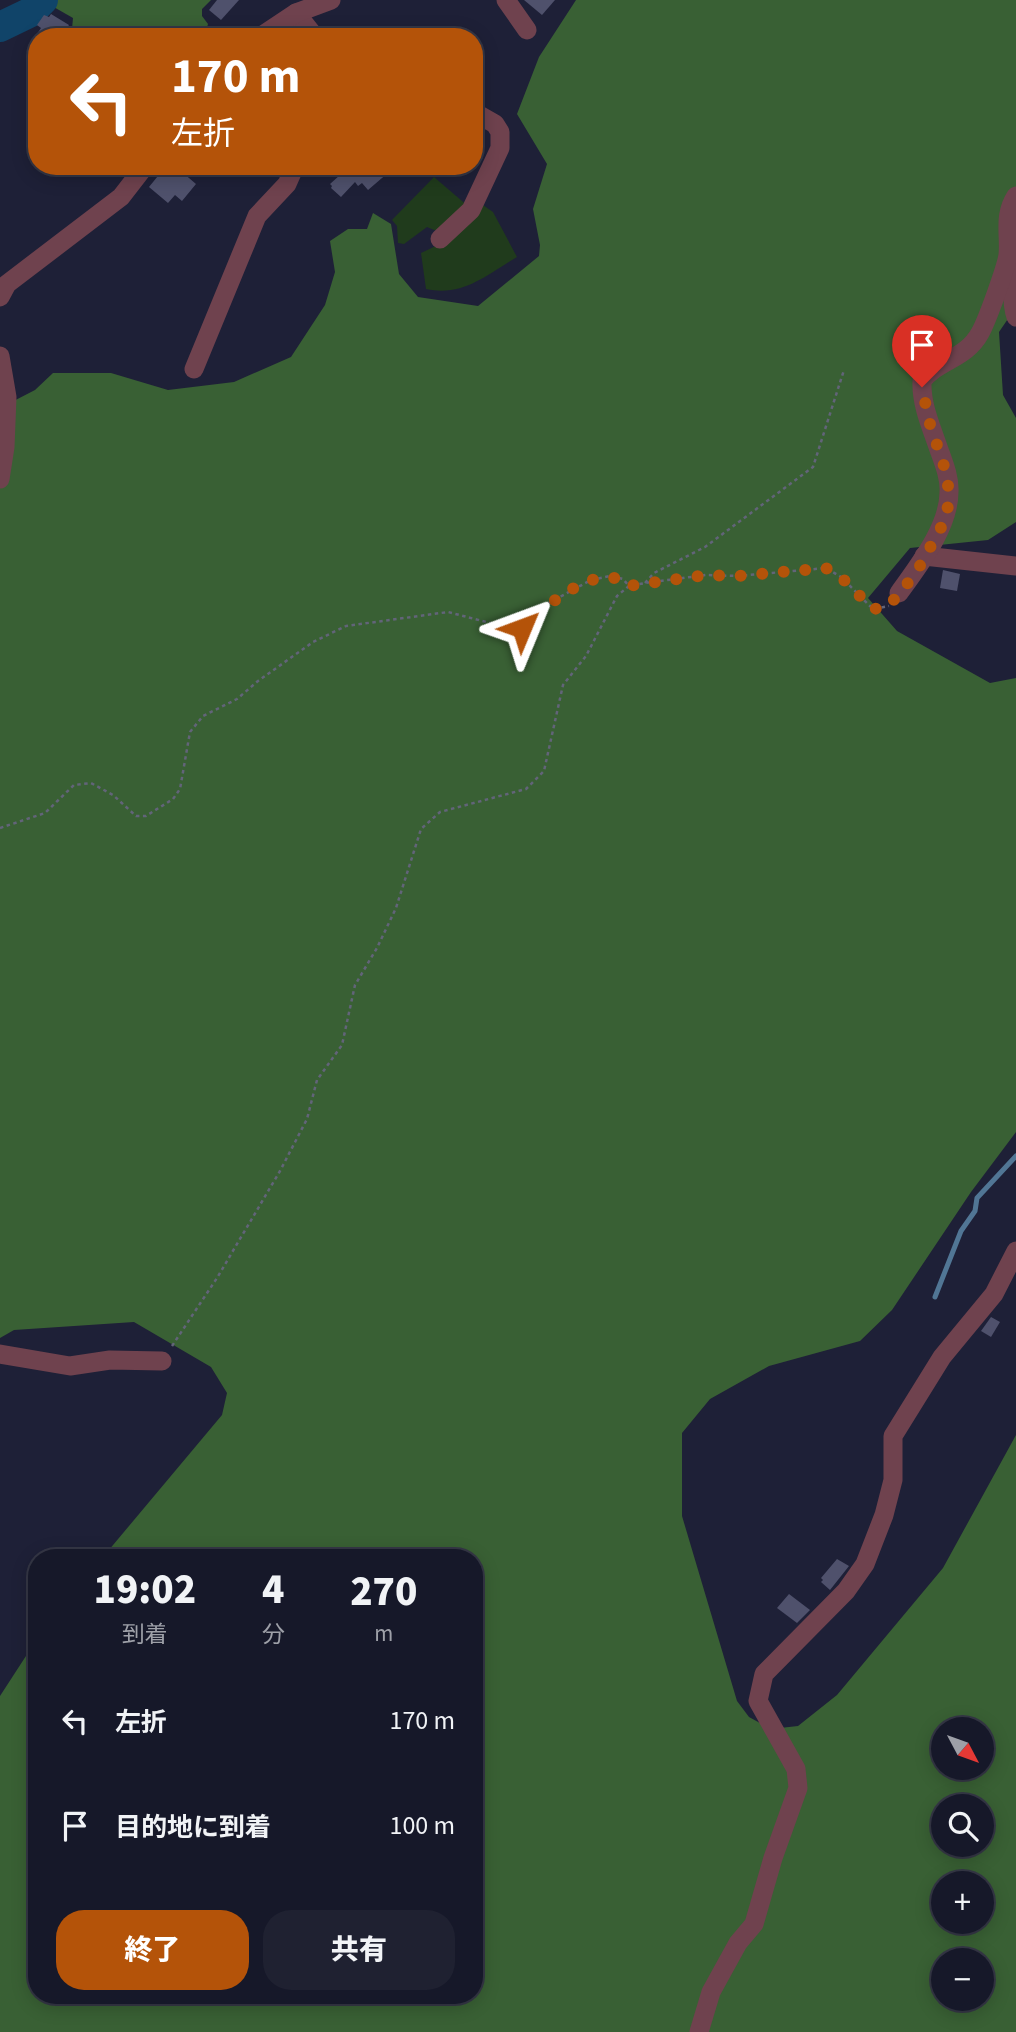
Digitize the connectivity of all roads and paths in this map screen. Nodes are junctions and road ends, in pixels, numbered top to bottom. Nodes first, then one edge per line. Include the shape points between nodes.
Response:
1 (331, 0) edge
2 (506, 0) edge
3 (296, 13) junction
4 (274, 28) edge
5 (307, 28) edge
6 (527, 30) dead end
7 (483, 117) edge
8 (138, 175) edge
9 (291, 175) edge
10 (1016, 197) edge
11 (440, 239) dead end
12 (1008, 255) junction
13 (0, 297) edge
14 (1016, 317) edge
15 (0, 356) edge
16 (194, 369) dead end
17 (844, 370) dead end
18 (0, 479) edge
19 (924, 556) junction
20 (1016, 566) edge
21 (645, 583) junction
22 (629, 586) junction
23 (899, 593) joint
24 (0, 828) edge
25 (1016, 1251) edge
26 (0, 1354) edge
27 (162, 1361) joint
28 (699, 2032) edge

1 - 3 street
2 - 6 street
3 - 4 street
3 - 5 street
7 - 11 street via 500,132 500,148 471,210
8 - 13 street via 121,197 7,284
9 - 16 street via 257,216
10 - 12 street via 1008,213
12 - 14 street via 1013,265
12 - 19 street via 979,336 963,354 922,381 950,491 944,522
15 - 18 street via 8,397
17 - 21 path via 813,467 705,547 654,573
19 - 20 street
19 - 23 street
21 - 22 path
21 - 23 path via 826,568 873,609 888,607
22 - 24 path via 610,576 591,580 545,605 522,628 448,612 346,626 313,642 237,699 203,716 190,732 180,789 146,816 136,816 91,783 74,785 46,813
22 - 27 path via 617,596 586,656 564,685 544,771 526,789 440,812 421,829 396,908 355,985 342,1045 317,1080 307,1119 218,1278
25 - 28 street via 994,1294 942,1357 893,1436 893,1480 865,1564 846,1591 764,1674 758,1701 796,1769 798,1788 754,1924 738,1942 711,1992
26 - 27 street via 70,1366 110,1360

